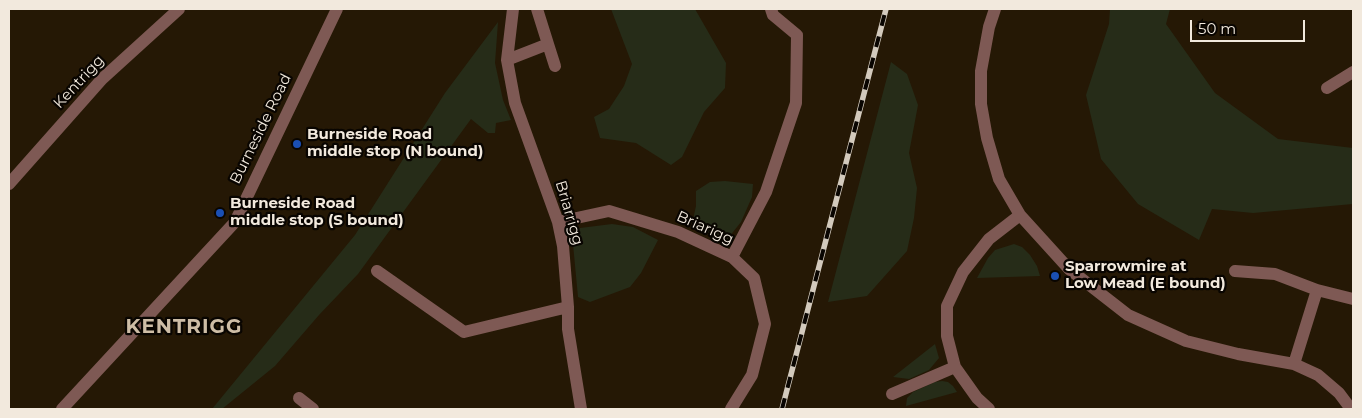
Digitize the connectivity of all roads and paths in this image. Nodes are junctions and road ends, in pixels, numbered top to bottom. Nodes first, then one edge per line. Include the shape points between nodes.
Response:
1 (180, 9) edge
2 (337, 9) edge
3 (514, 9) edge
4 (537, 9) edge
5 (772, 9) edge
6 (995, 9) edge
7 (548, 44) junction
8 (507, 60) junction
9 (555, 66) dead end
10 (1353, 72) edge
11 (1328, 88) dead end
12 (9, 184) edge
13 (1020, 215) junction
14 (558, 222) junction
15 (732, 257) junction
16 (377, 271) dead end
17 (1235, 271) dead end
18 (1317, 290) junction
19 (1353, 299) edge
20 (568, 307) junction
21 (1294, 364) junction
22 (954, 367) junction
23 (892, 394) dead end
24 (299, 398) dead end
25 (62, 409) edge
26 (313, 409) edge
27 (581, 409) edge
28 (732, 409) edge
29 (989, 409) edge
30 (1351, 409) edge

1 - 12 street, Kentrigg via 102,78
2 - 25 street, Burneside Road via 235,222
3 - 8 street, Briarrigg
4 - 7 street
5 - 15 street via 773,15 797,34 796,103 766,192
6 - 13 street via 981,71 981,104 999,178
7 - 8 street
7 - 9 street
8 - 14 street, Briarrigg via 515,103
10 - 11 street
13 - 21 street via 1069,268 1128,315 1186,341
13 - 22 street via 989,239 963,272 947,306 947,336
14 - 15 street, Briarigg via 609,211 678,232
14 - 20 street, Briarrigg
15 - 28 street, Briarigg via 754,278 765,324 752,375
16 - 20 street via 464,332
17 - 18 street via 1275,274
18 - 19 street
18 - 21 street
20 - 27 street, Briarrigg via 568,329
21 - 30 street via 1318,376
22 - 23 street
22 - 29 street
24 - 26 street

